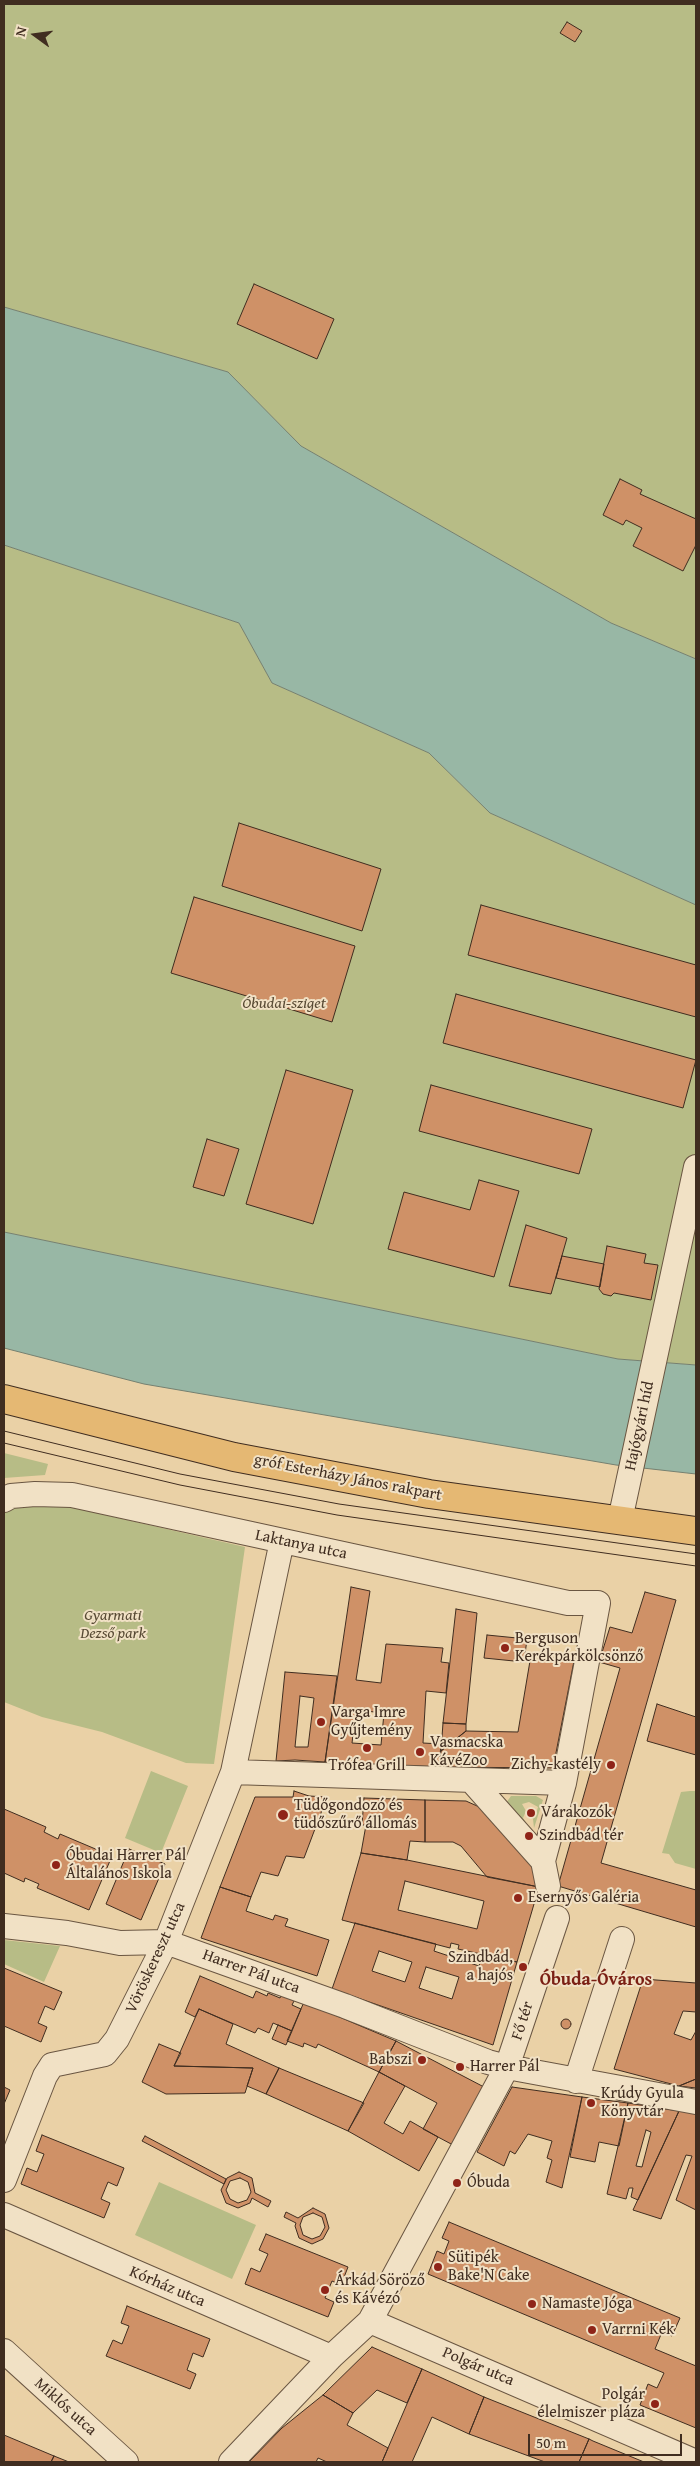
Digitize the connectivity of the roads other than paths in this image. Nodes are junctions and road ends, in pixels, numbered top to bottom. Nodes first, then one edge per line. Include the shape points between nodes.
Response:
1 (696, 1167) edge
2 (4, 1399) edge
3 (4, 1500) edge
4 (620, 1520) junction
5 (696, 1531) edge
6 (282, 1541) junction
7 (233, 1772) junction
8 (471, 1780) junction
9 (564, 1783) junction
10 (543, 1861) junction
11 (548, 1886) dead end
12 (557, 1918) dead end
13 (4, 1926) edge
14 (622, 1940) dead end
15 (166, 1942) junction
16 (498, 2065) junction
17 (576, 2080) junction
18 (696, 2102) edge
19 (4, 2180) edge
20 (4, 2216) edge
21 (370, 2321) junction
22 (4, 2351) edge
23 (331, 2358) junction
24 (126, 2462) edge
25 (231, 2462) edge
26 (696, 2462) edge

1 - 4 street, Hajógyári híd
2 - 4 main road, gróf Esterházy János rakpart via 234,1457 429,1494
3 - 6 street, Laktanya utca via 11,1496 35,1494 72,1495
4 - 5 main road, gróf Esterházy János rakpart
6 - 7 street, Vöröskereszt utca
6 - 9 street, Laktanya utca via 568,1603 598,1603
7 - 8 street
7 - 15 street, Vöröskereszt utca
8 - 9 street
8 - 10 street
9 - 10 street
10 - 11 street
12 - 16 street, Fő tér
13 - 15 street, Harrer Pál utca via 66,1933 120,1944
14 - 17 street
15 - 16 street, Harrer Pál utca
15 - 19 street, Vöröskereszt utca via 117,2039 106,2054 52,2065
16 - 17 street
16 - 21 street
17 - 18 street
20 - 23 street, Kórház utca
21 - 23 street
21 - 26 street, Polgár utca
22 - 24 street, Miklós utca
23 - 25 street

